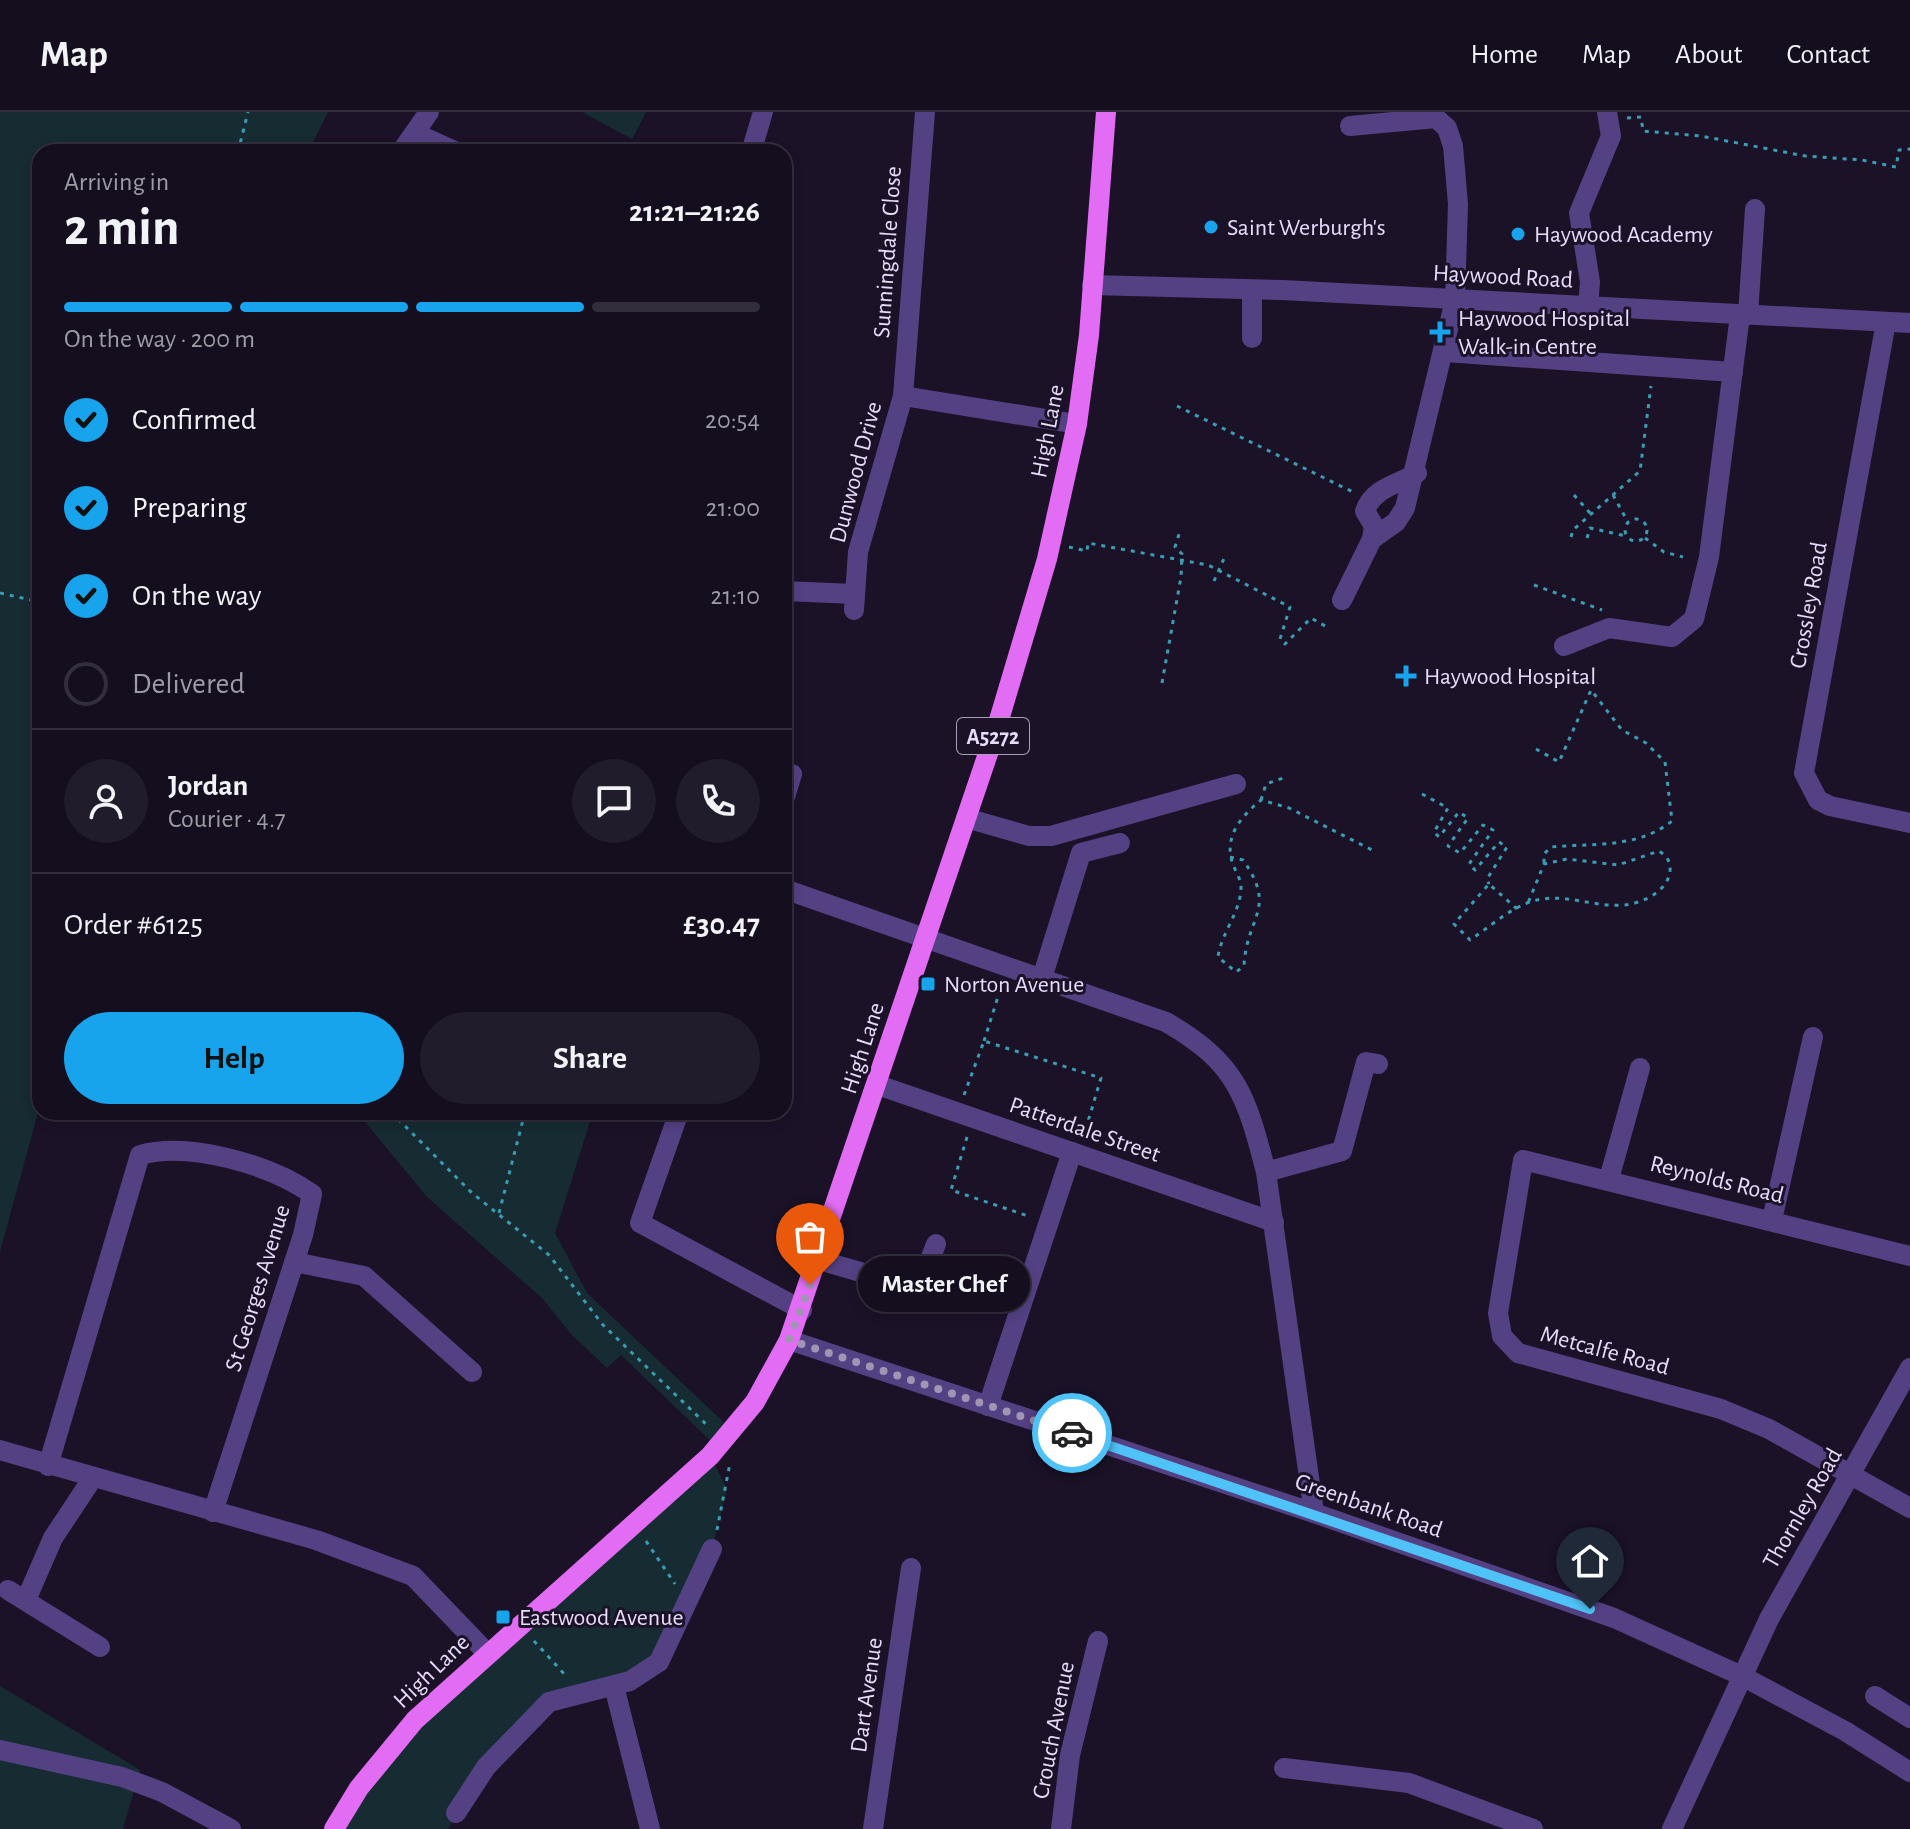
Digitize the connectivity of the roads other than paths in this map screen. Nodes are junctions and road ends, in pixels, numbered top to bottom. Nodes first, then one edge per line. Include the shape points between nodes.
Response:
1 (429, 112) edge
2 (763, 112) edge
3 (925, 112) edge
4 (1106, 112) edge
5 (1607, 116) edge
6 (1350, 126) dead end
7 (415, 133) junction
8 (407, 144) edge
9 (439, 144) edge
10 (753, 144) edge
11 (1755, 209) dead end
12 (1092, 285) junction
13 (1252, 290) junction
14 (1455, 300) junction
15 (1588, 307) junction
16 (1744, 315) junction
17 (1886, 322) junction
18 (1910, 323) edge
19 (1252, 338) dead end
20 (1445, 352) junction
21 (1733, 372) junction
22 (903, 396) junction
23 (1077, 424) junction
24 (1417, 473) junction
25 (1372, 539) junction
26 (792, 592) edge
27 (1342, 600) dead end
28 (1564, 646) dead end
29 (1236, 784) dead end
30 (966, 818) junction
31 (1910, 823) edge
32 (1120, 843) dead end
33 (792, 892) edge
34 (925, 939) junction
35 (1042, 978) junction
36 (1813, 1037) dead end
37 (1378, 1064) dead end
38 (1640, 1068) dead end
39 (878, 1085) junction
40 (676, 1120) edge
41 (1075, 1153) junction
42 (1266, 1172) junction
43 (1520, 1172) joint
44 (1609, 1179) junction
45 (1772, 1220) junction
46 (1274, 1222) junction
47 (936, 1244) dead end
48 (1910, 1256) edge
49 (819, 1260) junction
50 (294, 1262) junction
51 (802, 1310) junction
52 (789, 1340) junction
53 (1910, 1368) edge
54 (472, 1372) dead end
55 (988, 1406) junction
56 (0, 1450) edge
57 (48, 1466) junction
58 (1851, 1474) junction
59 (92, 1479) junction
60 (1910, 1508) edge
61 (213, 1512) junction
62 (1314, 1513) junction
63 (712, 1549) road end
64 (911, 1568) dead end
65 (1098, 1641) dead end
66 (100, 1647) dead end
67 (487, 1653) junction
68 (1742, 1676) junction
69 (614, 1686) junction
70 (1875, 1696) dead end
71 (1910, 1718) edge
72 (0, 1750) edge
73 (1284, 1768) dead end
74 (1910, 1771) edge
75 (456, 1813) dead end
76 (231, 1829) edge
77 (334, 1829) edge
78 (650, 1829) edge
79 (873, 1829) edge
80 (1061, 1829) edge
81 (1533, 1829) edge
82 (1672, 1829) edge

1 - 7 street
2 - 10 street
3 - 22 street, Sunningdale Close
4 - 12 main road, High Lane / A5272
5 - 15 street via 1611,136 1579,213 1590,282
6 - 14 street via 1436,118 1447,128 1458,204
7 - 8 street
7 - 9 street
11 - 16 street
12 - 13 street, Haywood Road
12 - 23 main road, High Lane / A5272
13 - 14 street, Haywood Road
13 - 19 street
14 - 15 street, Haywood Road
14 - 20 street
15 - 16 street, Haywood Road
16 - 17 street, Haywood Road
16 - 21 street
17 - 18 street, Haywood Road
17 - 31 street, Crossley Road via 1804,773 1818,800 1830,806
20 - 21 street
20 - 24 street
21 - 28 street via 1709,557 1694,619 1672,637 1609,628
22 - 23 street, Dunwood Drive
22 - 26 street, Dunwood Drive via 858,552 854,602
23 - 30 main road, High Lane / A5272 via 1051,543
24 - 25 street via 1401,517
24 - 25 street via 1373,494 1365,511 1374,526
25 - 27 street
29 - 30 street via 1051,836 1029,836
30 - 34 main road, High Lane / A5272
32 - 35 street via 1081,853
33 - 34 street
34 - 35 street
34 - 39 main road, High Lane / A5272
35 - 42 street via 1166,1022 1203,1043 1230,1071 1255,1129
36 - 45 street
37 - 42 street via 1366,1062 1342,1151
38 - 44 street
39 - 41 street, Patterdale Street
39 - 49 main road, High Lane / A5272
40 - 51 street via 640,1223
41 - 46 street, Patterdale Street
41 - 55 street
42 - 46 street
43 - 44 street, Reynolds Road via 1523,1160
43 - 58 street, Metcalfe Road via 1498,1313 1498,1326 1510,1346 1532,1358 1721,1409
44 - 45 street, Reynolds Road
45 - 48 street, Reynolds Road
46 - 62 street
47 - 49 street via 919,1289
49 - 51 main road, High Lane / A5272
50 - 54 street via 364,1276
50 - 57 street, St Georges Avenue via 312,1194 291,1179 191,1152 161,1149 140,1155
50 - 61 street, St Georges Avenue
51 - 52 main road, High Lane / A5272
52 - 55 street, Greenbank Road
52 - 67 main road, High Lane / A5272 via 755,1402 728,1436
53 - 58 street, Thornley Road
55 - 62 street, Greenbank Road
56 - 57 street
57 - 59 street
58 - 60 street
58 - 68 street, Thornley Road
59 - 61 street
59 - 66 street via 17,1595
61 - 67 street via 316,1540 413,1576
62 - 68 street, Greenbank Road via 1614,1618
63 - 69 street via 659,1662
64 - 79 street, Dart Avenue
65 - 80 street, Crouch Avenue via 1070,1755
67 - 77 main road, High Lane / A5272 via 415,1720 359,1788
68 - 74 street, Greenbank Road
68 - 82 street, Thornley Road
69 - 75 street via 549,1702 486,1767
69 - 78 street
70 - 71 street
72 - 76 street via 122,1777
73 - 81 street via 1409,1783

